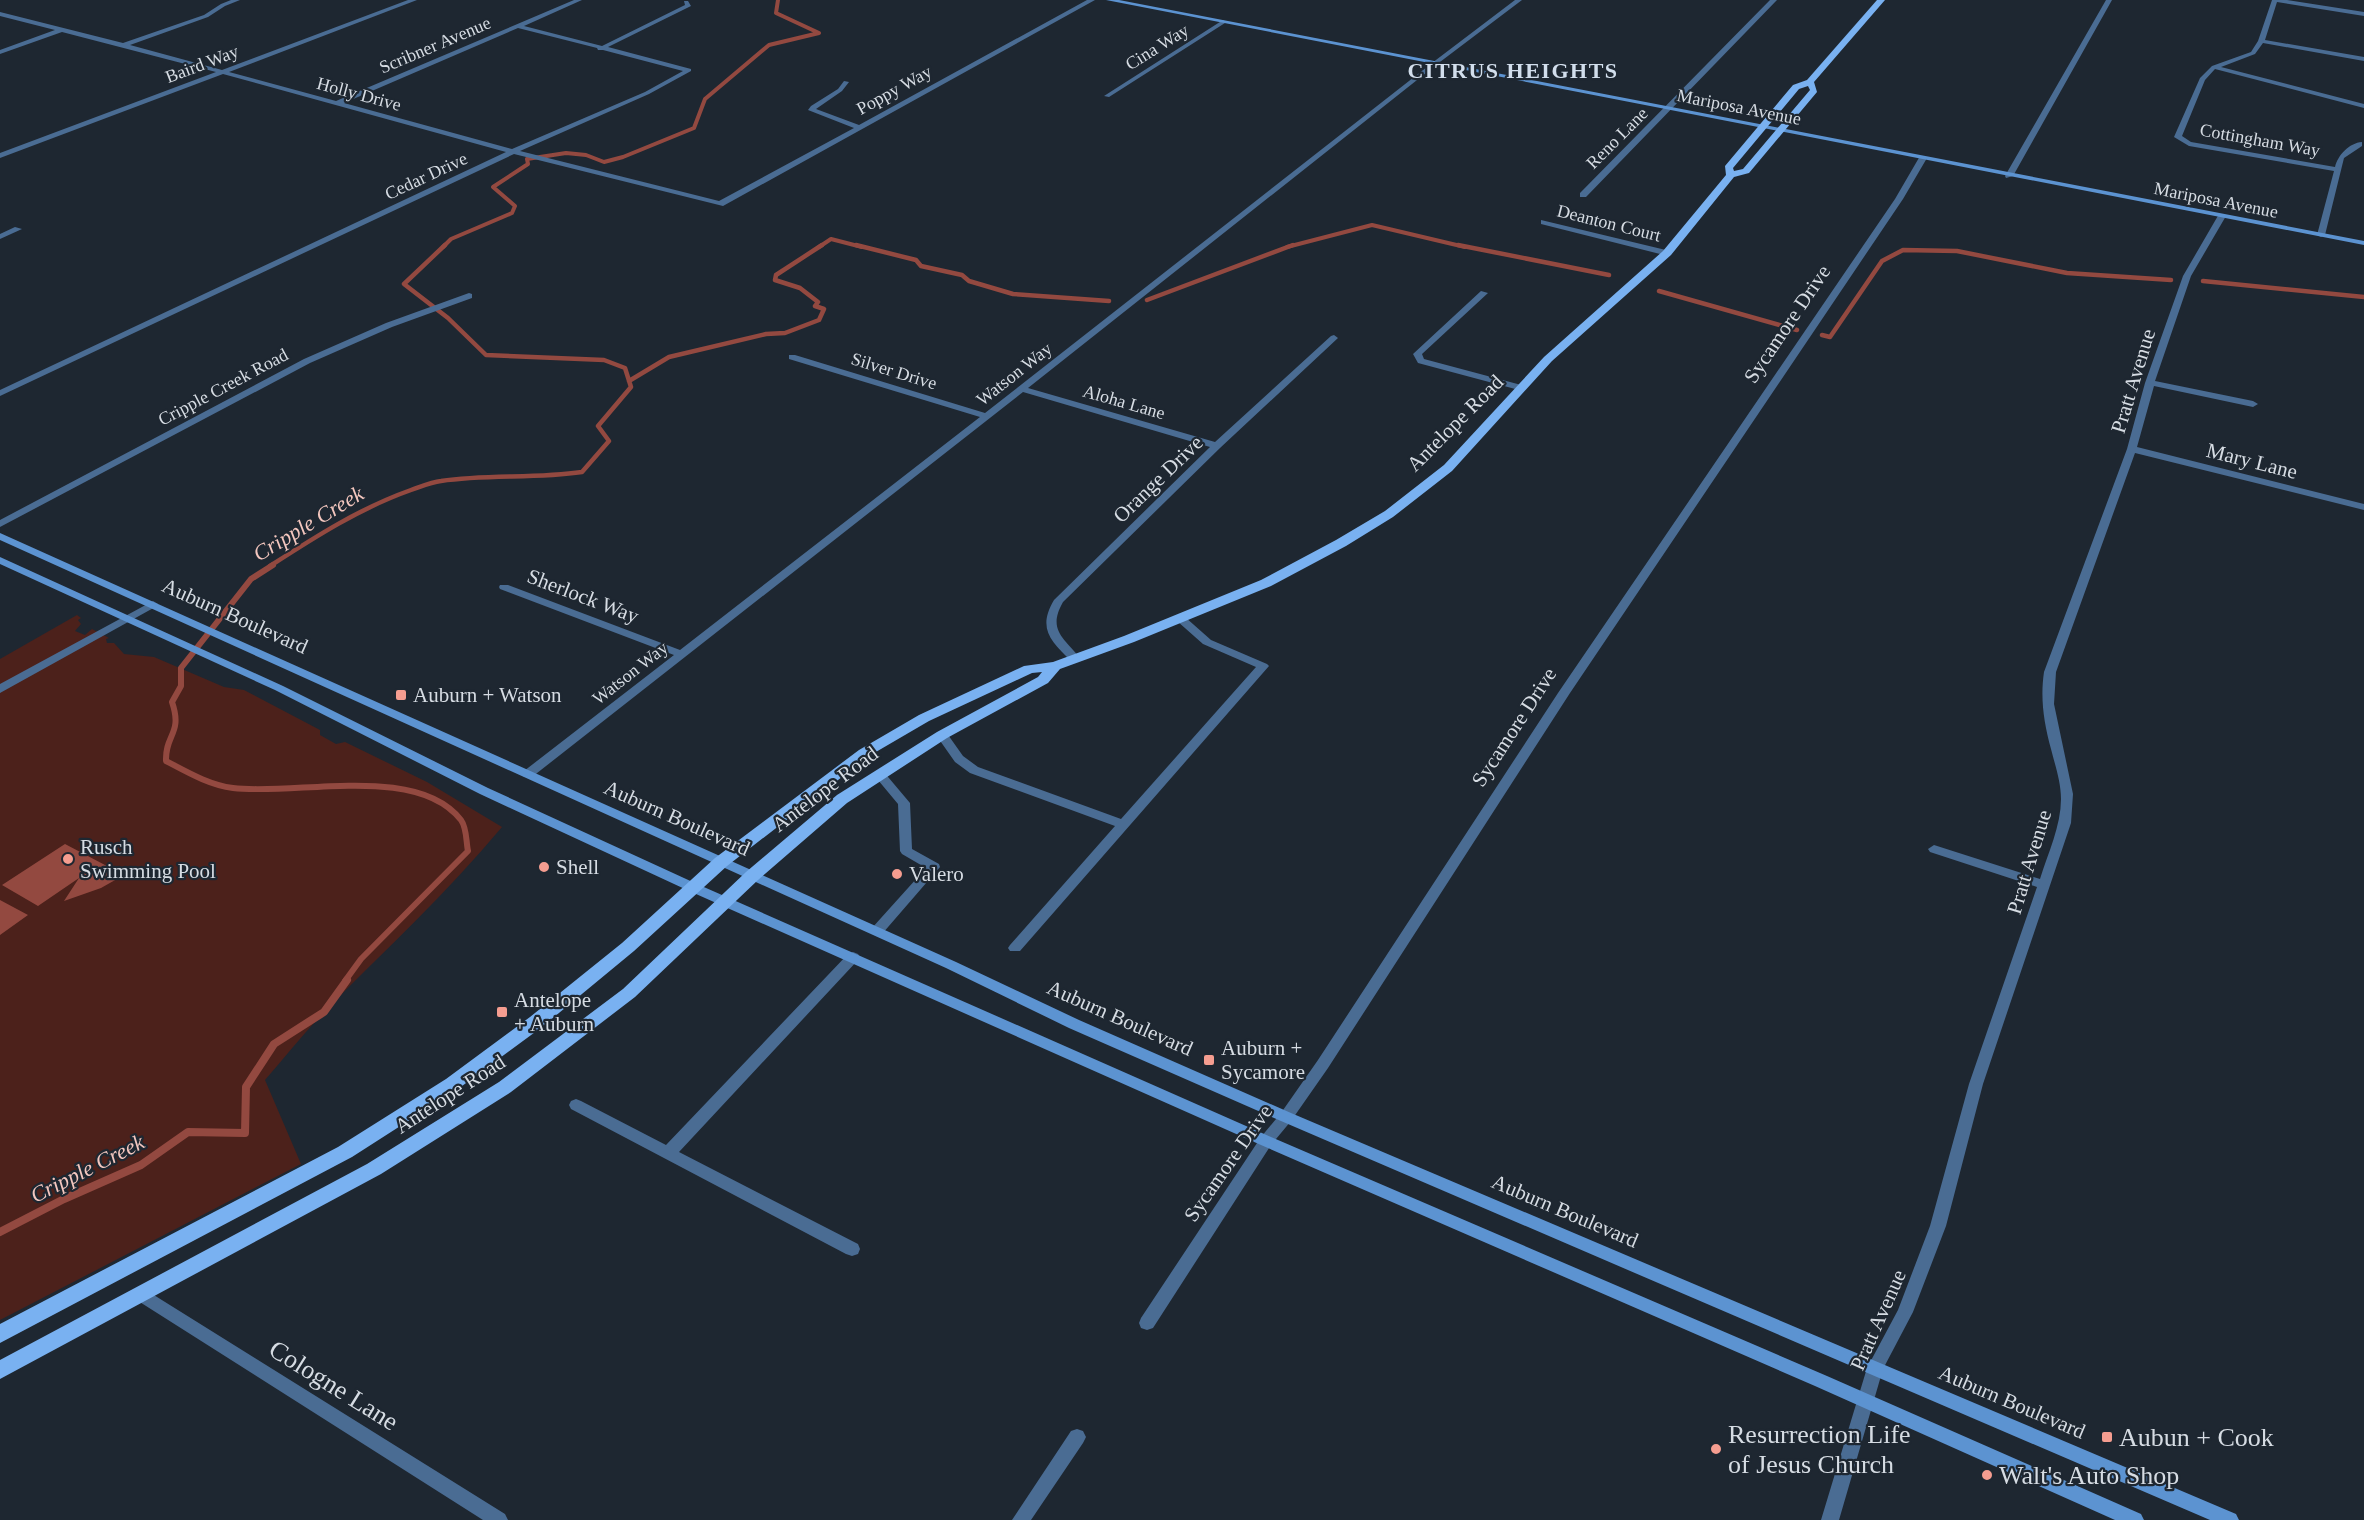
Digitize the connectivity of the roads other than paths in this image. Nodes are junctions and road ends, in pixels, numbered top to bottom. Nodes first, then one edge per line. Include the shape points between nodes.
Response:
1 (237, 0) edge
2 (414, 0) edge
3 (579, 0) edge
4 (1092, 0) edge
5 (1109, 0) edge
6 (1519, 0) edge
7 (1774, 0) edge
8 (1881, 0) edge
9 (2109, 0) edge
10 (2275, 0) edge
11 (686, 2) dead end
12 (0, 14) edge
13 (2364, 14) edge
14 (1223, 22) junction
15 (517, 26) junction
16 (62, 30) junction
17 (2261, 41) junction
18 (123, 45) junction
19 (600, 49) junction
20 (0, 52) edge
21 (2364, 59) edge
22 (1434, 64) junction
23 (2214, 67) junction
24 (222, 73) junction
25 (846, 81) dead end
26 (1810, 82) junction
27 (1107, 96) dead end
28 (338, 103) junction
29 (2364, 106) edge
30 (1668, 109) junction
31 (1763, 126) junction
32 (858, 127) junction
33 (1781, 129) junction
34 (2359, 144) dead end
35 (514, 151) junction
36 (0, 156) edge
37 (1923, 158) junction
38 (2336, 170) junction
39 (1731, 175) junction
40 (2009, 176) junction
41 (1583, 195) dead end
42 (711, 203) joint
43 (2222, 216) junction
44 (1544, 222) dead end
45 (18, 229) dead end
46 (2320, 235) junction
47 (0, 237) edge
48 (2364, 243) edge
49 (1666, 252) junction
50 (1484, 292) dead end
51 (469, 296) dead end
52 (1334, 338) dead end
53 (792, 357) dead end
54 (2150, 383) junction
55 (1522, 388) junction
56 (1021, 389) junction
57 (0, 393) edge
58 (2253, 404) dead end
59 (987, 416) junction
60 (1217, 446) junction
61 (2132, 449) junction
62 (2364, 507) edge
63 (0, 524) edge
64 (0, 536) edge
65 (0, 560) edge
66 (504, 587) dead end
67 (153, 604) junction
68 (128, 618) junction
69 (1182, 619) junction
70 (682, 654) junction
71 (1075, 659) junction
72 (1055, 666) junction
73 (0, 689) edge
74 (942, 735) junction
75 (528, 774) junction
76 (879, 774) junction
77 (1122, 824) junction
78 (1934, 849) dead end
79 (721, 862) junction
80 (752, 876) junction
81 (2045, 885) junction
82 (692, 887) junction
83 (726, 901) junction
84 (878, 931) junction
85 (1015, 948) dead end
86 (853, 957) junction
87 (576, 1105) dead end
88 (1286, 1117) junction
89 (1266, 1141) junction
90 (667, 1154) junction
91 (852, 1249) dead end
92 (141, 1294) junction
93 (1147, 1323) dead end
94 (0, 1334) edge
95 (1875, 1368) junction
96 (0, 1370) edge
97 (1866, 1402) junction
98 (1077, 1437) dead end
99 (499, 1520) edge
100 (1021, 1520) edge
101 (1830, 1520) edge
102 (2135, 1520) edge
103 (2230, 1520) edge

1 - 18 street via 206,16
2 - 24 street, Baird Way
3 - 15 street, Scribner Avenue
4 - 32 street, Poppy Way
5 - 14 main road, Mariposa Avenue
6 - 22 street, Watson Way
7 - 30 street, Reno Lane
8 - 26 main road, Antelope Road
9 - 40 street
10 - 13 street
10 - 17 street
11 - 19 street via 689,5
12 - 16 street, Holly Drive
14 - 22 main road, Mariposa Avenue
14 - 27 street, Cina Way
15 - 19 street
15 - 28 street, Scribner Avenue
16 - 18 street, Holly Drive
16 - 20 street
17 - 21 street
17 - 23 street via 2253,53
18 - 24 street, Holly Drive
19 - 35 street, Cedar Drive via 689,70 647,93
22 - 30 main road, Mariposa Avenue
22 - 56 street, Watson Way
23 - 29 street
23 - 38 street, Cottingham Way via 2202,79 2178,137 2190,144
24 - 28 street, Holly Drive
24 - 36 street, Baird Way
25 - 32 street via 812,110
26 - 31 main road, Antelope Road via 1796,87
26 - 33 main road, Antelope Road via 1814,90
28 - 35 street, Holly Drive
30 - 31 main road, Mariposa Avenue
30 - 41 street, Reno Lane
31 - 33 main road, Mariposa Avenue
31 - 39 main road, Antelope Road via 1728,168
32 - 42 street, Poppy Way via 720,204
33 - 37 main road, Mariposa Avenue
33 - 39 main road, Antelope Road via 1746,171
34 - 38 street via 2340,157
35 - 42 street, Holly Drive
35 - 57 street, Cedar Drive
37 - 40 main road, Mariposa Avenue
37 - 88 street, Sycamore Drive via 1558,701
38 - 46 street
39 - 49 main road, Antelope Road
40 - 43 main road, Mariposa Avenue
43 - 46 main road, Mariposa Avenue
43 - 54 street, Pratt Avenue via 2187,276
44 - 49 street, Deanton Court
45 - 47 street
46 - 48 main road, Mariposa Avenue
49 - 55 main road, Antelope Road via 1548,359
50 - 55 street via 1417,354 1421,361
51 - 63 street, Cripple Creek Road via 307,361
52 - 60 street, Orange Drive
53 - 59 street, Silver Drive
54 - 58 street
54 - 61 street, Pratt Avenue
55 - 69 main road, Antelope Road via 1448,468 1389,514 1276,578
56 - 59 street, Watson Way
56 - 60 street, Aloha Lane
59 - 70 street, Watson Way
60 - 71 street, Orange Drive via 1052,610 1051,631
61 - 62 street, Mary Lane
61 - 81 street, Pratt Avenue via 2048,682 2049,724 2067,797 2065,823
64 - 67 main road, Auburn Boulevard
65 - 68 main road
66 - 70 street, Sherlock Way
67 - 68 street
67 - 75 main road, Auburn Boulevard
68 - 73 street
68 - 82 main road
69 - 71 main road, Antelope Road
69 - 77 street via 1214,645 1263,666
70 - 75 street, Watson Way
71 - 72 main road, Antelope Road
72 - 74 main road, Antelope Road via 1043,680
72 - 79 main road, Antelope Road via 1029,669 979,690 864,753
74 - 76 main road, Antelope Road
74 - 77 street via 959,759 974,770
75 - 79 main road, Auburn Boulevard
76 - 80 main road, Antelope Road via 842,799
76 - 84 street via 904,803 906,851 934,867
77 - 85 street
78 - 81 street
79 - 80 main road, Auburn Boulevard
79 - 82 main road, Antelope Road
80 - 83 main road, Antelope Road
80 - 84 main road, Auburn Boulevard
81 - 95 street, Pratt Avenue via 1976,1084 1938,1226 1905,1312
82 - 83 main road
82 - 94 main road, Antelope Road via 628,947 536,1022 399,1119 345,1152
83 - 86 main road
83 - 92 main road, Antelope Road via 628,993 505,1087 374,1169
84 - 88 main road, Auburn Boulevard via 1074,1024
86 - 89 main road
86 - 90 street
87 - 90 street
88 - 89 street, Sycamore Drive
88 - 95 main road, Auburn Boulevard
89 - 93 street, Sycamore Drive
89 - 97 main road
90 - 91 street
92 - 96 main road, Antelope Road
92 - 99 street, Cologne Lane
95 - 97 street, Pratt Avenue
95 - 103 main road, Auburn Boulevard
97 - 101 street, Pratt Avenue
97 - 102 main road
98 - 100 street

